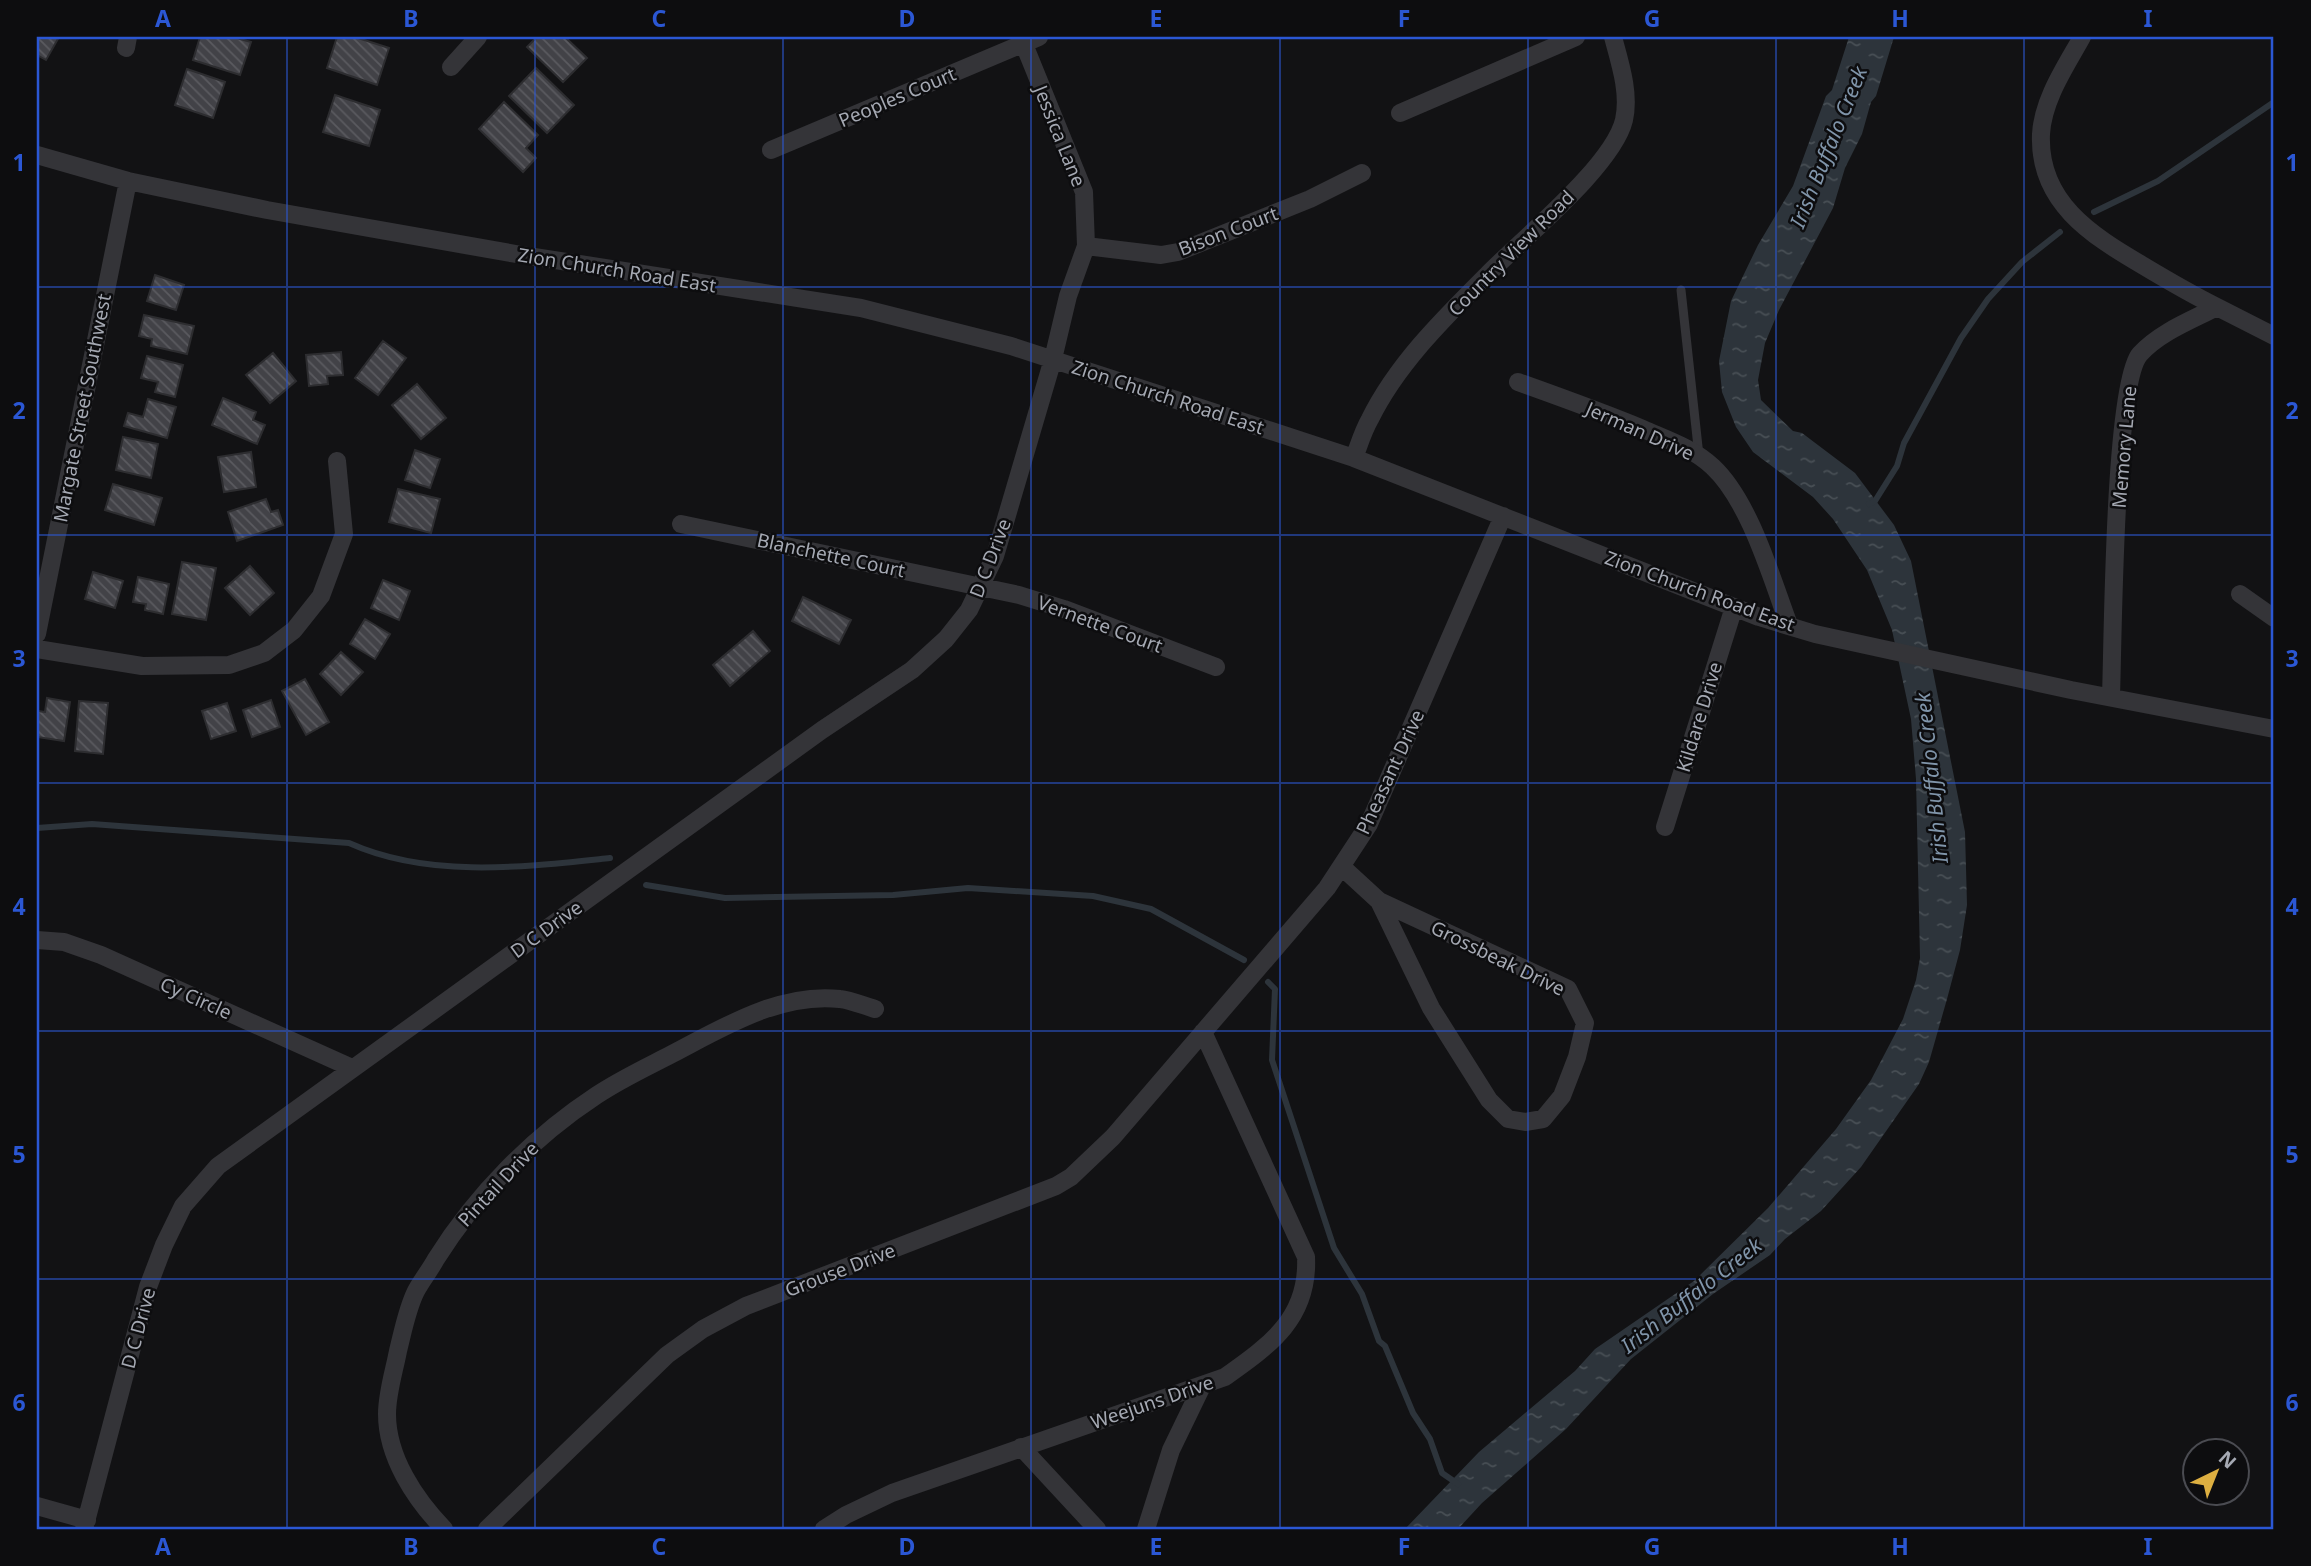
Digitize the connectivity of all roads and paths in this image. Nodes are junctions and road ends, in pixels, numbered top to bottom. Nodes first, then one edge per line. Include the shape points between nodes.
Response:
1 (478, 37) edge
2 (1576, 37) edge
3 (1613, 37) edge
4 (2082, 37) edge
5 (1028, 39) edge
6 (451, 66) dead end
7 (1400, 113) dead end
8 (771, 150) dead end
9 (37, 155) edge
10 (1362, 173) dead end
11 (128, 181) junction
12 (1086, 246) junction
13 (1681, 290) dead end
14 (2217, 307) junction
15 (2274, 336) edge
16 (1054, 359) junction
17 (1518, 382) dead end
18 (1699, 457) junction
19 (1354, 458) junction
20 (337, 461) dead end
21 (1503, 516) junction
22 (681, 524) dead end
23 (982, 586) junction
24 (2239, 594) dead end
25 (1734, 607) junction
26 (2274, 618) edge
27 (1788, 625) junction
28 (37, 634) edge
29 (37, 649) edge
30 (1216, 667) dead end
31 (2111, 696) junction
32 (2274, 729) edge
33 (1665, 827) dead end
34 (1342, 867) junction
35 (1379, 901) junction
36 (37, 940) edge
37 (875, 1009) dead end
38 (1203, 1032) junction
39 (352, 1068) junction
40 (1202, 1386) junction
41 (1021, 1447) junction
42 (37, 1506) edge
43 (85, 1525) edge
44 (444, 1529) edge
45 (487, 1529) edge
46 (824, 1529) edge
47 (1097, 1529) edge
48 (1146, 1529) edge

1 - 6 street
2 - 7 street
3 - 19 street, Country View Road via 1626,103 1623,123 1603,160 1423,342 1369,419
4 - 14 street via 2053,90 2041,132 2043,164 2050,183 2063,205 2100,241
5 - 8 street, Peoples Court
5 - 12 street, Jessica Lane via 1084,192
9 - 11 street, Zion Church Road East
10 - 12 street, Bison Court via 1178,252 1161,255
11 - 16 street, Zion Church Road East via 516,254 861,308
11 - 28 street, Margate Street Southwest
12 - 16 street, Jessica Lane via 1068,296
13 - 18 lane
14 - 15 street
14 - 31 street, Memory Lane via 2160,337 2138,355 2128,382 2120,447
16 - 19 street, Zion Church Road East
16 - 23 street, D C Drive
17 - 18 street, Jerman Drive via 1600,411
18 - 27 street, Jerman Drive via 1713,467 1735,496
19 - 21 street, Zion Church Road East
20 - 29 street via 344,534 321,596 294,630 264,653 229,665 142,666
21 - 25 street, Zion Church Road East
21 - 34 street, Pheasant Drive via 1369,824
22 - 23 street, Blanchette Court
23 - 30 street, Vernette Court via 1064,609
23 - 39 street, D C Drive via 970,610 946,639 912,670
24 - 26 street
25 - 27 street, Zion Church Road East
25 - 33 street, Kildare Drive
27 - 31 street, Zion Church Road East
31 - 32 street, Zion Church Road East
34 - 35 street, Grossbeak Drive
34 - 38 street, Pheasant Drive
35 - 35 street, Grossbeak Drive via 1568,989 1585,1023 1562,1096 1543,1119 1508,1119 1489,1100 1431,1008
36 - 39 street, Cy Circle via 64,942 101,955
37 - 44 street, Pintail Drive via 841,999 809,998 736,1021 596,1096 526,1151 478,1200 416,1291 387,1413 398,1461 427,1511
38 - 40 street, Weejuns Drive via 1294,1227 1306,1257 1307,1278 1289,1321 1262,1350 1225,1377
38 - 45 street, Grouse Drive via 1071,1177 746,1306 703,1329 667,1355
39 - 43 street, D C Drive via 235,1152 184,1206 148,1287
40 - 41 street, Weejuns Drive
40 - 48 street via 1171,1450
41 - 46 street, Weejuns Drive via 892,1493
41 - 47 street
42 - 43 street

